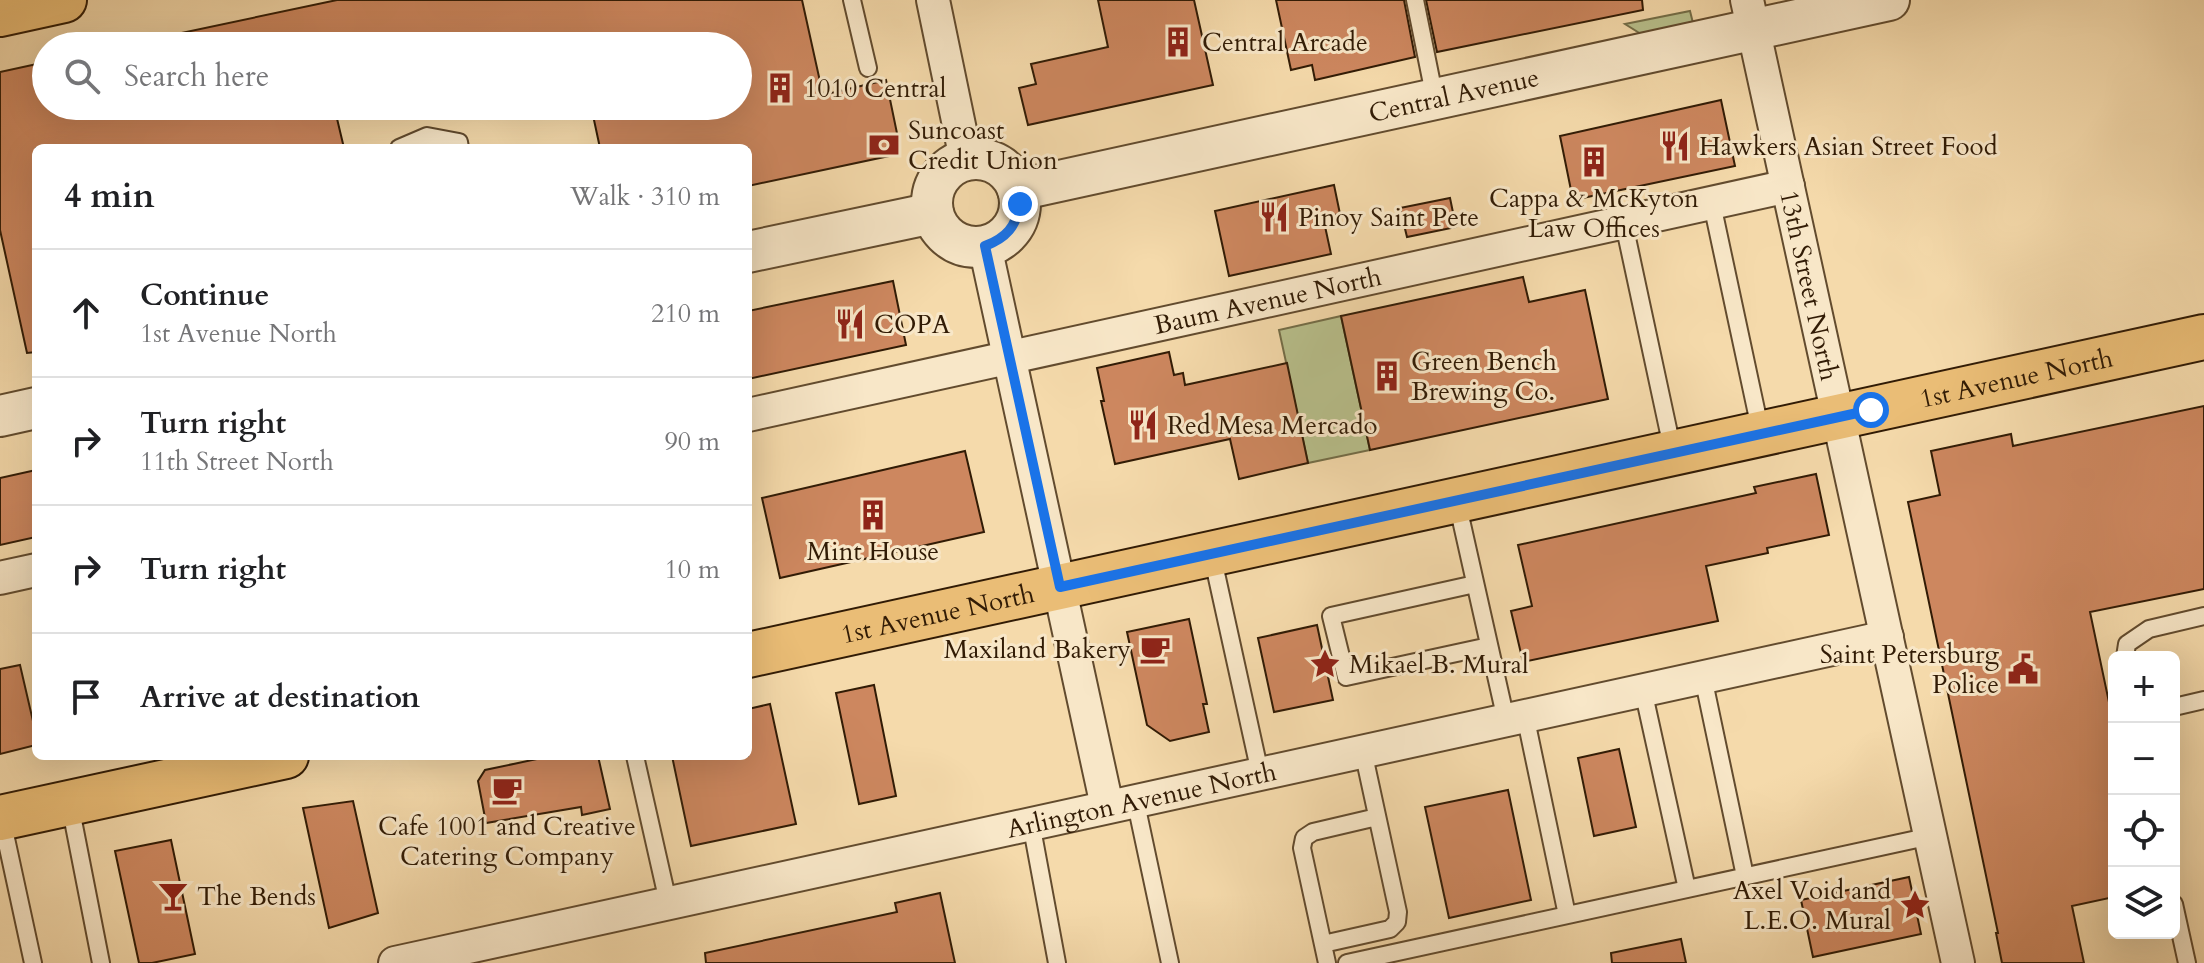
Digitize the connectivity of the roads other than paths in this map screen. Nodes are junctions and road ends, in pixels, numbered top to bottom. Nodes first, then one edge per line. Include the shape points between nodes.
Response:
1 (64, 0) edge
2 (852, 0) edge
3 (933, 0) edge
4 (1415, 0) edge
5 (1889, 0) edge
6 (0, 14) edge
7 (1751, 15) edge
8 (868, 68) dead end
9 (1435, 99) junction
10 (408, 144) edge
11 (459, 144) edge
12 (966, 159) junction
13 (1788, 186) junction
14 (1018, 190) junction
15 (1712, 204) junction
16 (933, 213) junction
17 (1624, 224) junction
18 (985, 246) junction
19 (752, 251) edge
20 (2204, 337) edge
21 (1010, 357) junction
22 (32, 409) edge
23 (752, 414) edge
24 (0, 416) edge
25 (1839, 417) junction
26 (1761, 434) junction
27 (1673, 454) junction
28 (1457, 500) junction
29 (1212, 554) junction
30 (32, 571) edge
31 (0, 578) edge
32 (1475, 584) junction
33 (1060, 587) junction
34 (2204, 616) edge
35 (1887, 637) junction
36 (1489, 646) junction
37 (2126, 651) edge
38 (752, 654) edge
39 (1703, 677) junction
40 (1643, 690) junction
41 (2204, 700) edge
42 (2180, 706) edge
43 (1515, 718) junction
44 (1363, 751) junction
45 (268, 760) edge
46 (636, 760) edge
47 (1260, 773) junction
48 (70, 803) junction
49 (1121, 803) junction
50 (1377, 817) junction
51 (1, 818) edge
52 (1031, 823) junction
53 (1931, 836) junction
54 (1745, 876) junction
55 (1687, 889) junction
56 (668, 902) junction
57 (1567, 915) junction
58 (2180, 931) edge
59 (1323, 944) junction
60 (481, 954) edge
61 (33, 963) edge
62 (101, 963) edge
63 (395, 963) edge
64 (1057, 963) edge
65 (1170, 963) edge
66 (1327, 963) edge
67 (1347, 963) edge
68 (1958, 963) edge
69 (2187, 963) edge

1 - 6 main road
2 - 8 lane
3 - 12 street
4 - 9 lane
5 - 7 street, Central Avenue
7 - 9 street, Central Avenue
7 - 13 street, 13th Street North
9 - 14 street, Central Avenue
10 - 11 lane via 427,136
12 - 14 street via 1004,168
12 - 16 street via 953,165 934,187
13 - 15 street, Baum Avenue North
13 - 25 street, 13th Street North
14 - 18 street via 1020,204 1010,232
15 - 17 street, Baum Avenue North
15 - 26 lane
16 - 18 street via 948,237
16 - 19 street
17 - 21 street, Baum Avenue North
17 - 27 lane
18 - 21 street
20 - 25 main road, 1st Avenue North
21 - 23 street, Baum Avenue North
21 - 33 street
22 - 24 street
25 - 26 main road, 1st Avenue North
25 - 35 street, 13th Street North
26 - 27 main road, 1st Avenue North
27 - 28 main road, 1st Avenue North
28 - 29 main road, 1st Avenue North
28 - 32 lane
29 - 33 main road, 1st Avenue North
29 - 47 lane
30 - 31 street
32 - 36 lane
32 - 36 lane via 1331,616 1346,677
33 - 38 main road, 1st Avenue North
33 - 49 street
34 - 37 lane via 2149,629 2127,644
35 - 39 street, Arlington Avenue North
35 - 53 street, 13th Street North
36 - 43 lane
39 - 40 street, Arlington Avenue North
39 - 54 lane
40 - 43 street, Arlington Avenue North
40 - 55 lane
41 - 42 lane
43 - 44 street, Arlington Avenue North
43 - 57 lane
44 - 47 street, Arlington Avenue North
44 - 50 lane
45 - 48 main road
46 - 56 lane
47 - 49 street, Arlington Avenue North
48 - 51 main road
48 - 62 lane
49 - 52 street, Arlington Avenue North
49 - 65 lane
50 - 59 lane via 1304,838
50 - 59 lane via 1397,922 1390,929
51 - 61 lane
52 - 56 street, Arlington Avenue North
52 - 64 lane
53 - 54 lane
53 - 68 street, 13th Street North
54 - 55 lane
55 - 57 lane
56 - 60 street, Arlington Avenue North
57 - 67 lane
58 - 69 lane
59 - 66 lane
60 - 63 street, Arlington Avenue North

